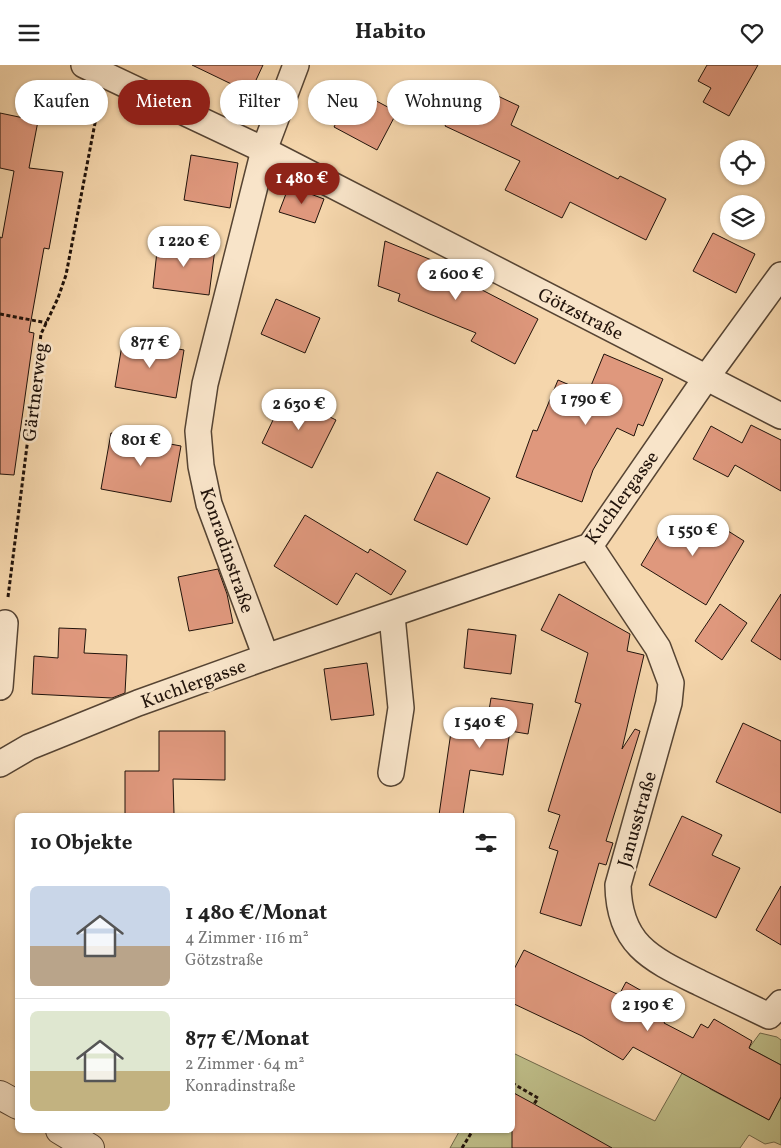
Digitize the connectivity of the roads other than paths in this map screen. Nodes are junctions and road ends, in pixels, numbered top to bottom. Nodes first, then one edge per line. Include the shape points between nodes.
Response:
1 (296, 65) edge
2 (94, 70) edge
3 (264, 150) junction
4 (781, 275) edge
5 (706, 378) junction
6 (781, 416) edge
7 (590, 547) junction
8 (392, 616) junction
9 (5, 623) road end
10 (266, 657) junction
11 (0, 687) edge
12 (0, 764) edge
13 (391, 773) dead end
14 (781, 1003) edge
15 (0, 1095) edge
16 (15, 1103) edge
17 (65, 1133) edge
18 (90, 1148) edge

1 - 3 street, Konradinstraße
2 - 3 street, Götzstraße
3 - 5 street, Götzstraße
3 - 10 street, Konradinstraße via 205,384 198,431 209,504
4 - 5 street, Kuchlergasse
5 - 6 street, Götzstraße
5 - 7 street, Kuchlergasse
7 - 8 street, Kuchlergasse
7 - 14 street, Janusstraße via 658,648 670,683 669,703 618,885 618,905 626,928 640,948 658,962 769,1015
8 - 10 street, Kuchlergasse
8 - 13 street via 402,708
9 - 11 street
10 - 12 street, Kuchlergasse via 38,743
15 - 16 street
17 - 18 street

